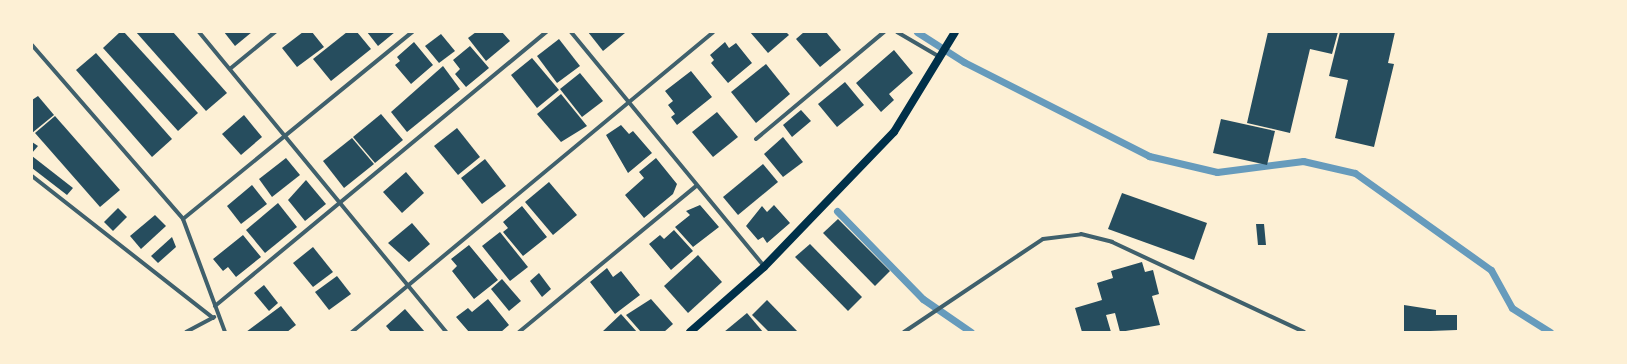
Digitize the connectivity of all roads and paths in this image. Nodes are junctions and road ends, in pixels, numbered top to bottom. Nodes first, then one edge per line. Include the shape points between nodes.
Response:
1 (199, 32) edge
2 (275, 32) edge
3 (412, 32) edge
4 (546, 32) edge
5 (571, 32) edge
6 (713, 32) edge
7 (884, 32) edge
8 (898, 32) edge
9 (953, 35) edge
10 (32, 45) edge
11 (941, 57) junction
12 (231, 68) junction
13 (626, 102) junction
14 (286, 137) junction
15 (756, 139) dead end
16 (32, 176) edge
17 (696, 186) junction
18 (340, 203) junction
19 (183, 219) junction
20 (764, 267) junction
21 (409, 286) junction
22 (215, 306) junction
23 (218, 314) junction
24 (212, 318) junction
25 (186, 332) edge
26 (225, 332) edge
27 (352, 332) edge
28 (446, 332) edge
29 (519, 332) edge
30 (690, 332) edge
31 (904, 332) edge
32 (1304, 332) edge

1 - 12 street
2 - 12 street
3 - 14 street
4 - 18 street
5 - 13 street
6 - 13 street
7 - 15 street
8 - 11 street
9 - 11 main road
10 - 19 street
11 - 20 main road via 894,132
12 - 14 street
13 - 17 street
13 - 21 street
14 - 18 street
14 - 19 street
16 - 24 street
17 - 20 street
17 - 29 street
18 - 21 street
18 - 22 street
19 - 22 street
20 - 30 main road
21 - 27 street
21 - 28 street
22 - 23 street
23 - 24 street
23 - 26 street
24 - 25 street
31 - 32 street via 1043,239 1081,234 1126,248

